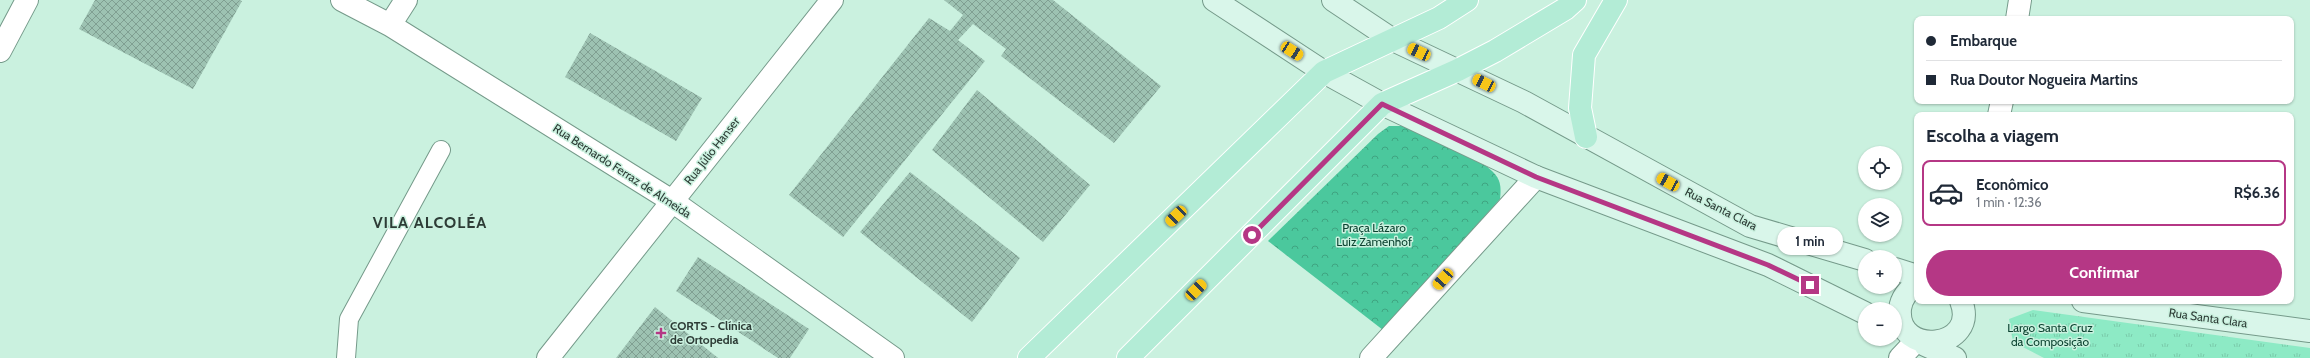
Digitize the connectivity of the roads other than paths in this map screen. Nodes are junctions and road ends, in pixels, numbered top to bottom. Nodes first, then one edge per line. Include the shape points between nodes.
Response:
1 (27, 0) edge
2 (342, 0) edge
3 (406, 0) edge
4 (832, 0) edge
5 (1214, 0) edge
6 (1333, 0) edge
7 (1467, 0) edge
8 (1575, 0) edge
9 (1616, 0) edge
10 (2020, 0) edge
11 (2017, 16) edge
12 (390, 25) junction
13 (1393, 40) junction
14 (0, 51) edge
15 (1458, 70) junction
16 (1324, 72) junction
17 (1382, 104) junction
18 (1586, 137) junction
19 (441, 150) dead end
20 (1536, 177) junction
21 (672, 201) junction
22 (1858, 258) edge
23 (1902, 271) edge
24 (1914, 275) edge
25 (1914, 287) edge
26 (1963, 304) edge
27 (2106, 304) edge
28 (1858, 310) edge
29 (2310, 331) edge
30 (1911, 337) edge
31 (346, 358) edge
32 (548, 358) edge
33 (893, 358) edge
34 (1029, 358) edge
35 (1128, 358) edge
36 (1371, 358) edge
37 (1900, 358) edge
38 (1955, 358) edge

1 - 14 street
2 - 12 street, Rua Bernardo Ferraz de Almeida
3 - 12 street
4 - 21 street, Rua Júlio Hanser
5 - 16 main road
6 - 13 main road, Rua Santa Clara
7 - 13 main road via 1440,18
8 - 15 main road via 1565,9 1496,51
9 - 18 main road via 1584,55 1580,108
10 - 11 street
12 - 21 street, Rua Bernardo Ferraz de Almeida
13 - 15 main road, Rua Santa Clara
13 - 16 main road
15 - 17 main road
15 - 18 main road, Rua Santa Clara via 1524,102
16 - 17 main road
16 - 34 main road
17 - 20 main road
17 - 35 main road
18 - 22 main road, Rua Santa Clara via 1750,226
19 - 31 lane via 349,319
20 - 28 main road via 1768,265
20 - 36 street
21 - 32 street, Rua Júlio Hanser
21 - 33 street, Rua Bernardo Ferraz de Almeida
23 - 24 main road
25 - 30 main road via 1906,294 1901,304 1902,325
26 - 30 main road via 1960,327 1954,335 1936,345
27 - 29 main road, Rua Santa Clara
30 - 37 street
30 - 38 main road

